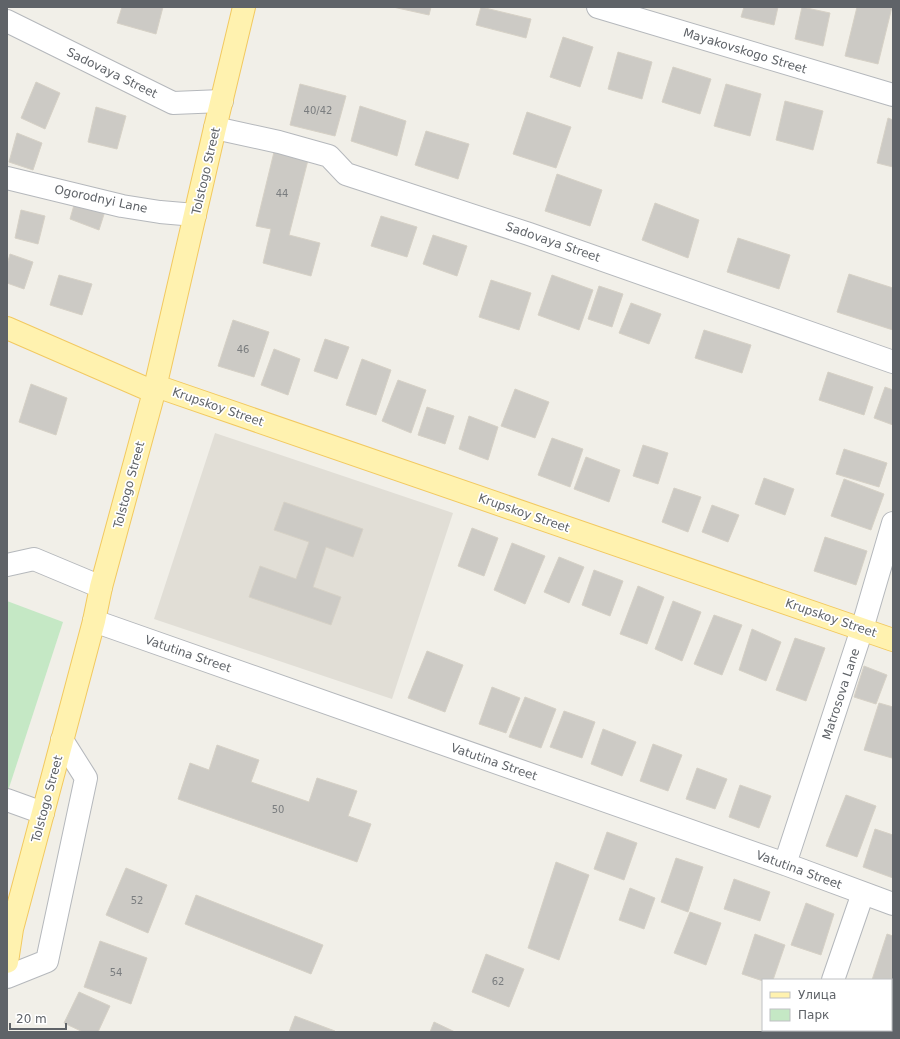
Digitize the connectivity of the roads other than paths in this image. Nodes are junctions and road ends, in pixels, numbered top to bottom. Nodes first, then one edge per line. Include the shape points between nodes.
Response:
1 (244, 7) edge
2 (598, 7) edge
3 (7, 21) edge
4 (893, 95) edge
5 (222, 101) junction
6 (215, 128) junction
7 (7, 178) edge
8 (196, 215) junction
9 (7, 328) edge
10 (893, 362) edge
11 (155, 389) junction
12 (893, 523) edge
13 (7, 565) edge
14 (101, 587) junction
15 (94, 621) junction
16 (862, 629) junction
17 (893, 640) edge
18 (62, 740) junction
19 (7, 800) edge
20 (43, 813) junction
21 (785, 864) junction
22 (863, 893) junction
23 (893, 904) edge
24 (10, 928) edge
25 (7, 962) edge
26 (7, 977) edge
27 (833, 979) edge

1 - 5 main road, Tolstogo Street
2 - 4 street, Mayakovskogo Street
3 - 5 street, Sadovaya Street via 173,103
5 - 6 main road, Tolstogo Street
6 - 8 main road, Tolstogo Street
6 - 10 street, Sadovaya Street via 329,156 346,174 529,234
7 - 8 street, Ogorodnyi Lane via 122,206
8 - 11 main road, Tolstogo Street
9 - 11 main road, Krupskoy Street
11 - 14 main road, Tolstogo Street
11 - 16 main road, Krupskoy Street
12 - 16 street, Matrosova Lane
13 - 14 street via 34,559
14 - 15 main road, Tolstogo Street
15 - 18 main road, Tolstogo Street
15 - 21 street, Vatutina Street
16 - 17 main road, Krupskoy Street
16 - 21 street, Matrosova Lane
18 - 20 main road, Tolstogo Street
18 - 26 street via 86,778 47,960
19 - 20 street
20 - 24 main road, Tolstogo Street
21 - 22 street, Vatutina Street
22 - 23 street, Vatutina Street
22 - 27 street
24 - 25 main road, Tolstogo Street

